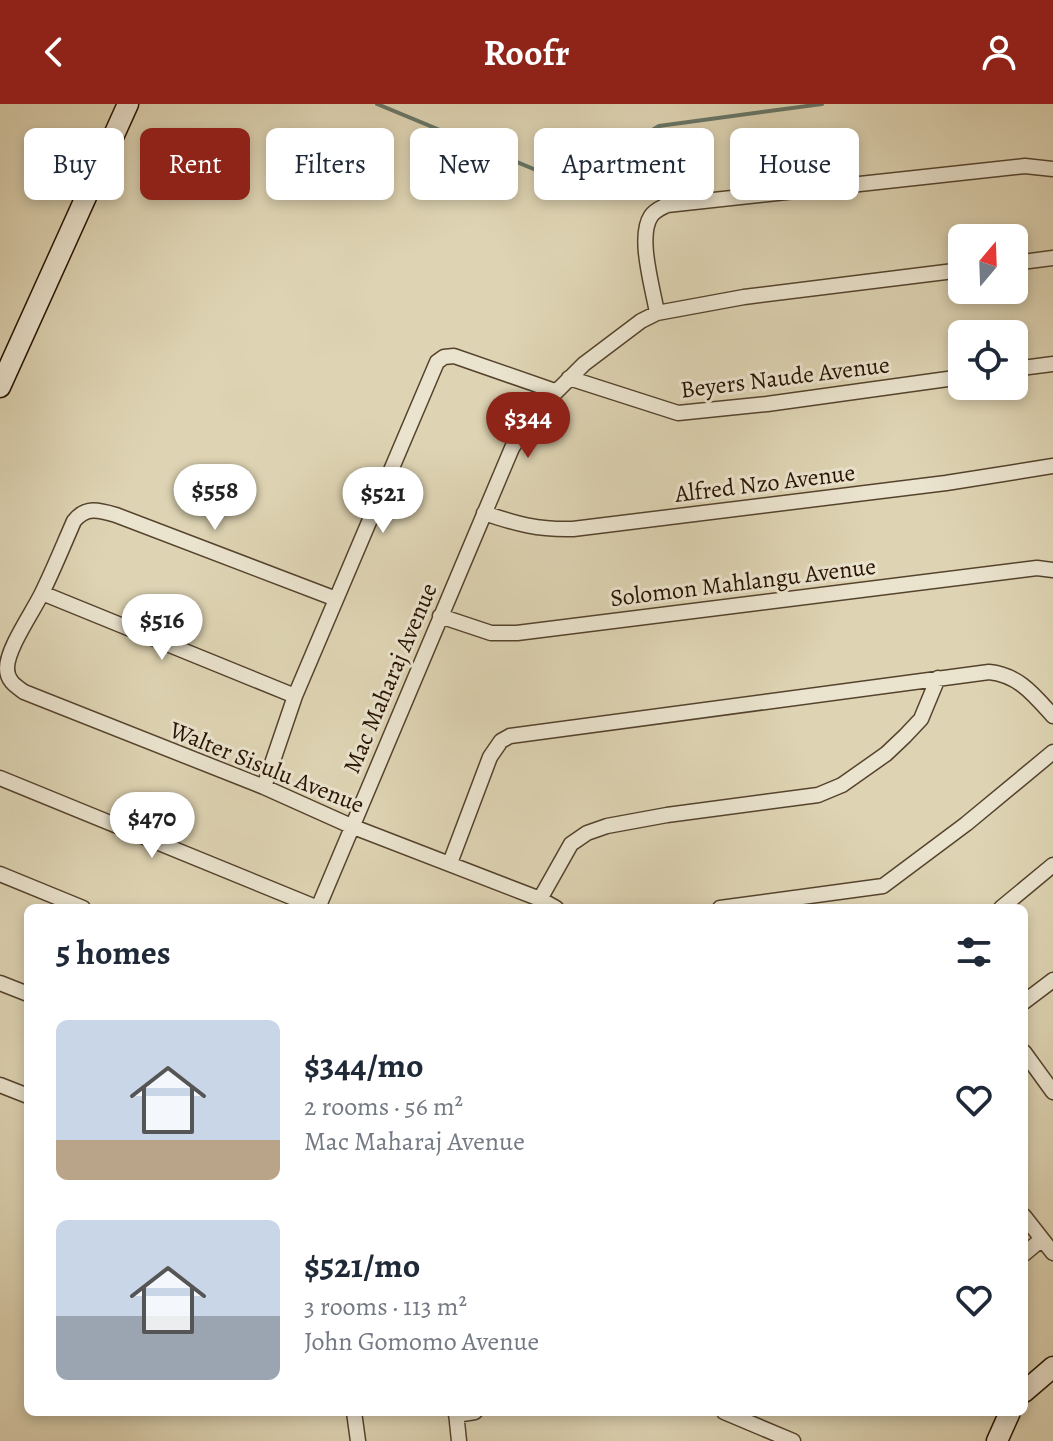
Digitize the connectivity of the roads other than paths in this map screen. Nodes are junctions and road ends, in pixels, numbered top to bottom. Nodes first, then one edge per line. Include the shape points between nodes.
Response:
1 (128, 104) edge
2 (1053, 169) edge
3 (1053, 258) edge
4 (1028, 261) edge
5 (948, 272) edge
6 (657, 313) junction
7 (5, 364) edge
8 (1053, 364) edge
9 (1028, 367) edge
10 (569, 378) junction
11 (948, 379) edge
12 (0, 387) edge
13 (555, 391) junction
14 (1053, 466) edge
15 (484, 513) junction
16 (1053, 570) edge
17 (42, 593) junction
18 (336, 599) junction
19 (440, 616) junction
20 (938, 678) junction
21 (295, 696) junction
22 (1053, 716) edge
23 (1053, 752) edge
24 (0, 778) edge
25 (264, 787) junction
26 (351, 826) junction
27 (450, 863) junction
28 (1053, 865) edge
29 (0, 874) edge
30 (540, 899) junction
31 (73, 904) edge
32 (308, 904) edge
33 (320, 904) edge
34 (549, 904) edge
35 (750, 904) edge
36 (1006, 904) edge
37 (1053, 980) edge
38 (0, 983) edge
39 (24, 992) edge
40 (1028, 999) edge
41 (1028, 1058) edge
42 (0, 1085) edge
43 (1053, 1092) edge
44 (24, 1094) edge
45 (1028, 1221) edge
46 (1042, 1239) junction
47 (1028, 1251) edge
48 (1053, 1253) edge
49 (1053, 1367) edge
50 (1028, 1389) edge
51 (355, 1416) edge
52 (456, 1416) edge
53 (733, 1416) edge
54 (1008, 1416) edge
55 (784, 1439) edge
56 (358, 1441) edge
57 (459, 1441) edge
58 (997, 1441) edge

1 - 7 street
2 - 6 street via 1025,166 667,205 653,213 646,226
3 - 4 street
5 - 6 street, Mac Maharaj Avenue
6 - 10 street, Mac Maharaj Avenue
7 - 12 street
8 - 9 street
10 - 11 street, Beyers Naude Avenue via 678,413
10 - 13 street, Mac Maharaj Avenue
13 - 15 street, Mac Maharaj Avenue via 512,448
13 - 18 street via 454,356 437,362
14 - 15 street, Alfred Nzo Avenue via 573,529 525,527
15 - 19 street, Mac Maharaj Avenue
16 - 19 street, Solomon Mahlangu Avenue via 517,633 491,633
17 - 18 street via 74,521 87,510 116,515
17 - 21 street
17 - 25 street, Walter Sisulu Avenue via 7,663 9,679 24,692
18 - 21 street
19 - 26 street, Mac Maharaj Avenue
20 - 22 street via 1000,673 1024,685
20 - 27 street via 510,736 490,757
20 - 30 street via 921,719 886,754 842,785 818,795 667,815 587,833 571,844
21 - 25 street
23 - 35 street via 883,886
24 - 32 street
25 - 26 street, Walter Sisulu Avenue
26 - 27 street, Walter Sisulu Avenue
26 - 33 street, Mac Maharaj Avenue
27 - 30 street, Walter Sisulu Avenue
28 - 36 street
29 - 31 street
30 - 34 street, Walter Sisulu Avenue
37 - 40 street
38 - 39 street
41 - 43 street
42 - 44 street
45 - 46 street
46 - 47 street
46 - 48 street
49 - 50 street
51 - 56 street
52 - 57 street
53 - 55 street
54 - 58 street

